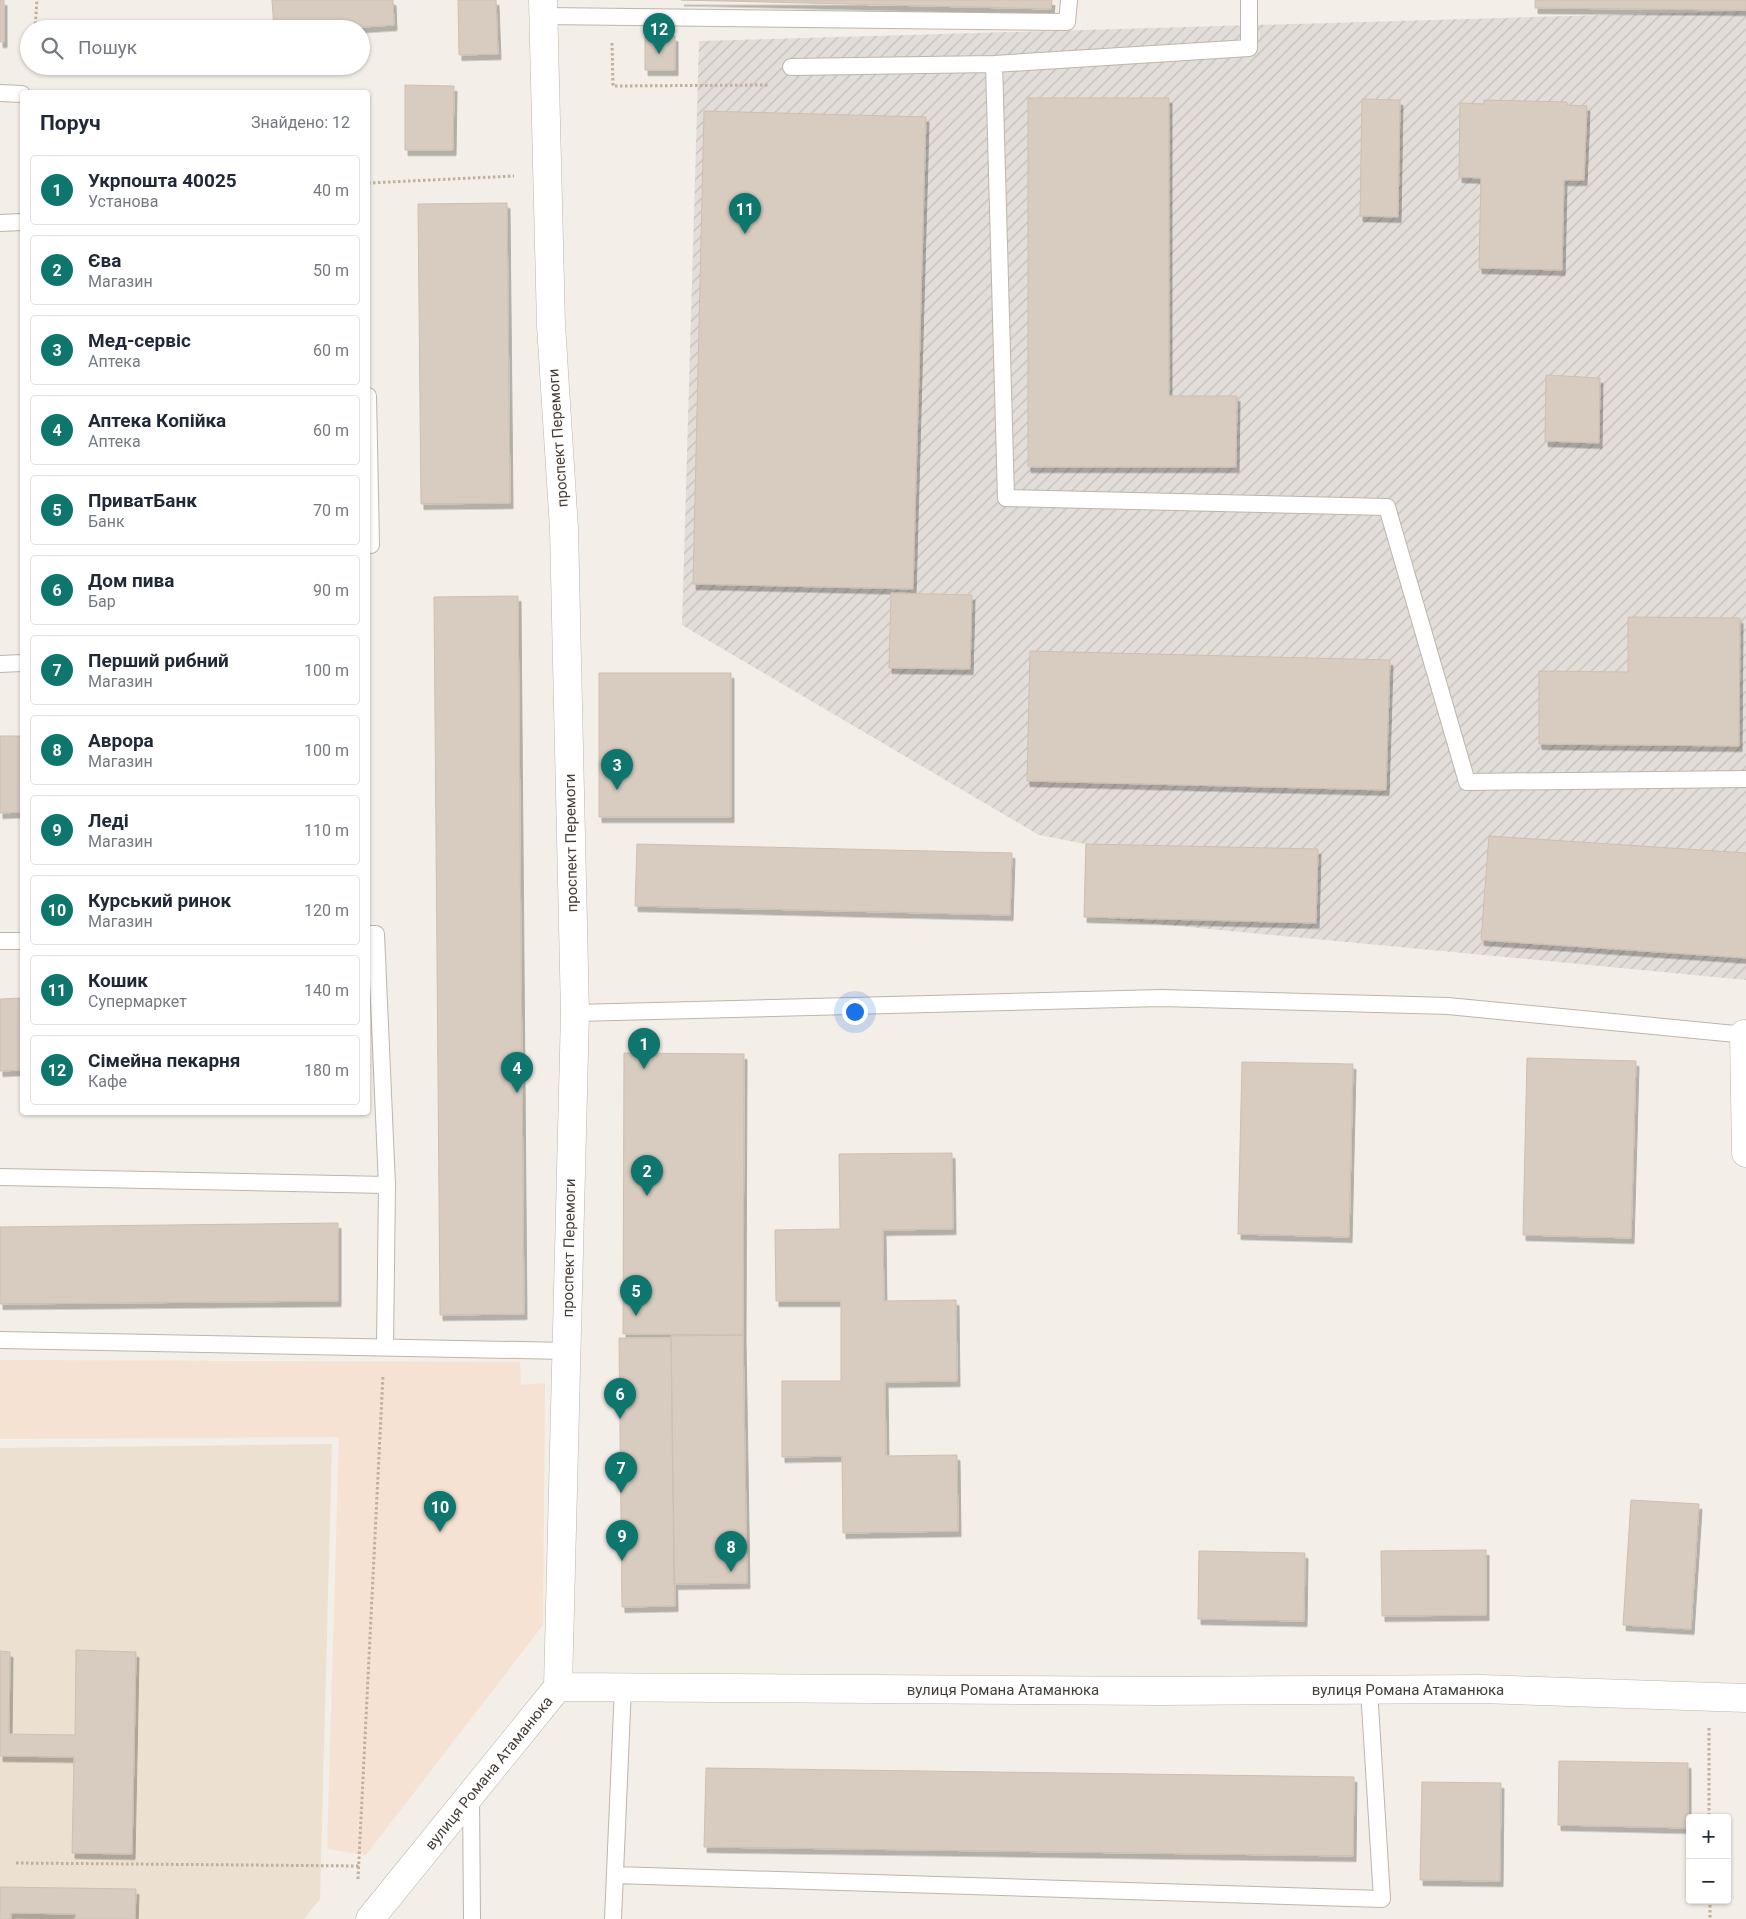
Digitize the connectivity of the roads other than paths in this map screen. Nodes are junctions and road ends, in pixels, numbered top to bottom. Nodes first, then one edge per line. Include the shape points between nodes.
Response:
1 (1069, 0) edge
2 (1249, 0) edge
3 (543, 8) edge
4 (994, 64) junction
5 (791, 67) road end
6 (0, 93) edge
7 (20, 94) edge
8 (20, 222) edge
9 (0, 223) edge
10 (370, 495) edge
11 (371, 545) dead end
12 (20, 663) edge
13 (0, 664) edge
14 (1746, 779) edge
15 (370, 934) edge
16 (0, 941) edge
17 (20, 941) edge
18 (575, 1013) junction
19 (1745, 1035) edge
20 (1746, 1152) edge
21 (0, 1177) edge
22 (387, 1185) junction
23 (0, 1340) edge
24 (385, 1347) junction
25 (567, 1351) junction
26 (558, 1687) junction
27 (622, 1687) junction
28 (1369, 1689) junction
29 (1746, 1698) edge
30 (471, 1794) junction
31 (615, 1875) junction
32 (370, 1919) edge
33 (472, 1919) edge
34 (613, 1919) edge

1 - 3 lane via 1067,22 611,17
2 - 4 lane via 1249,48
3 - 18 street, проспект Перемоги via 551,325 564,529
4 - 5 lane
4 - 14 lane via 1006,498 1387,507 1467,782
6 - 7 lane
8 - 9 lane
10 - 11 lane
12 - 13 lane
15 - 22 lane via 376,934
16 - 17 lane
18 - 19 lane via 1161,998 1448,1006
18 - 25 street, проспект Перемоги
19 - 20 street
21 - 22 lane
22 - 24 lane
23 - 24 lane
24 - 25 lane
25 - 26 street, проспект Перемоги
26 - 27 street, вулиця Романа Атаманюка
26 - 30 street, вулиця Романа Атаманюка
27 - 28 street, вулиця Романа Атаманюка via 1150,1691
27 - 31 lane
28 - 29 street, вулиця Романа Атаманюка via 1481,1689
28 - 31 lane via 1382,1899
30 - 32 street, вулиця Романа Атаманюка
30 - 33 lane
31 - 34 lane

